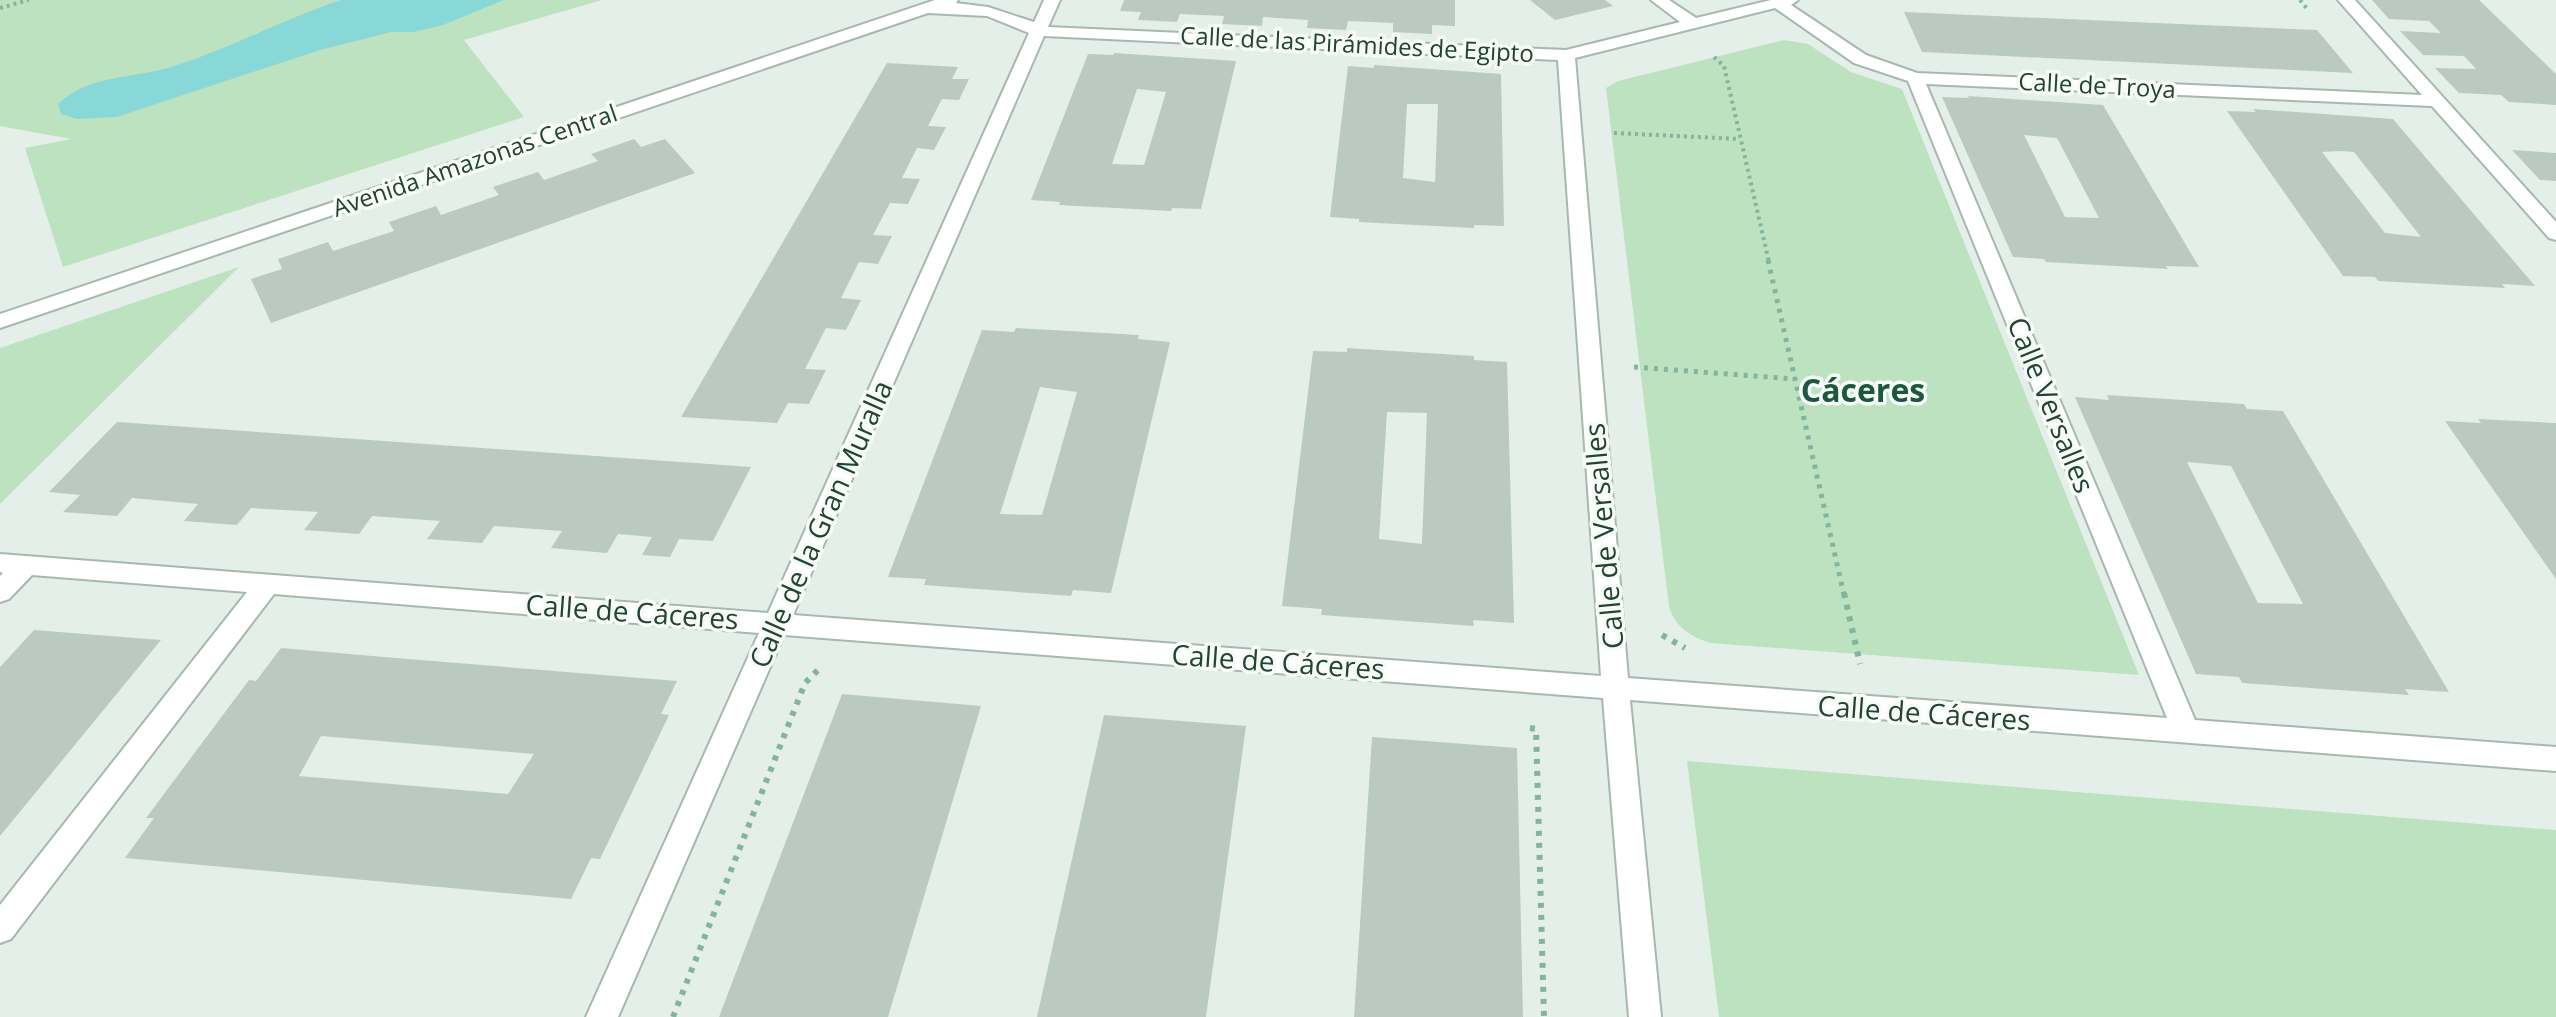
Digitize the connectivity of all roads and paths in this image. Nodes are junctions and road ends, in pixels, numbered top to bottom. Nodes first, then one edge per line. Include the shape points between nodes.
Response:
1 (29, 0) edge
2 (950, 0) edge
3 (1052, 0) edge
4 (1659, 0) edge
5 (2346, 0) edge
6 (1784, 2) edge
7 (0, 8) edge
8 (922, 11) junction
9 (1692, 23) junction
10 (1039, 31) junction
11 (1710, 54) dead end
12 (1566, 55) junction
13 (1915, 78) junction
14 (2437, 101) junction
15 (1601, 133) dead end
16 (1741, 139) junction
17 (2556, 234) edge
18 (0, 321) edge
19 (1629, 366) dead end
20 (1795, 379) junction
21 (13, 564) edge
22 (268, 584) junction
23 (0, 592) edge
24 (778, 624) junction
25 (818, 669) dead end
26 (1862, 671) dead end
27 (1617, 688) junction
28 (1536, 729) dead end
29 (2187, 733) junction
30 (2556, 759) edge
31 (0, 929) edge
32 (602, 1017) edge
33 (673, 1017) edge
34 (1544, 1017) edge
35 (1645, 1017) edge

1 - 7 path
2 - 8 street, Avenida Amazonas Central
3 - 10 street, Calle de la Gran Muralla
4 - 9 street
5 - 14 street
6 - 9 street, Calle de las Pirámides de Egipto
6 - 13 street, Calle de Troya via 1860,59
8 - 10 street, Calle de las Pirámides de Egipto via 992,13
8 - 18 street, Avenida Amazonas Central
9 - 12 street, Calle de las Pirámides de Egipto
10 - 12 street, Calle de las Pirámides de Egipto
10 - 24 street, Calle de la Gran Muralla
11 - 16 path via 1724,66
12 - 27 street, Calle de Versalles
13 - 14 street, Calle de Troya
13 - 29 street, Calle Versalles
14 - 17 street
15 - 16 path
16 - 20 path
19 - 20 path
20 - 26 path
21 - 22 street, Calle de Cáceres
21 - 23 street
22 - 24 street, Calle de Cáceres
22 - 31 street
24 - 27 street, Calle de Cáceres
24 - 32 street, Calle de la Gran Muralla
25 - 33 path via 805,683
27 - 29 street, Calle de Cáceres
27 - 35 street, Calle de Versalles
28 - 34 path
29 - 30 street, Calle de Cáceres

